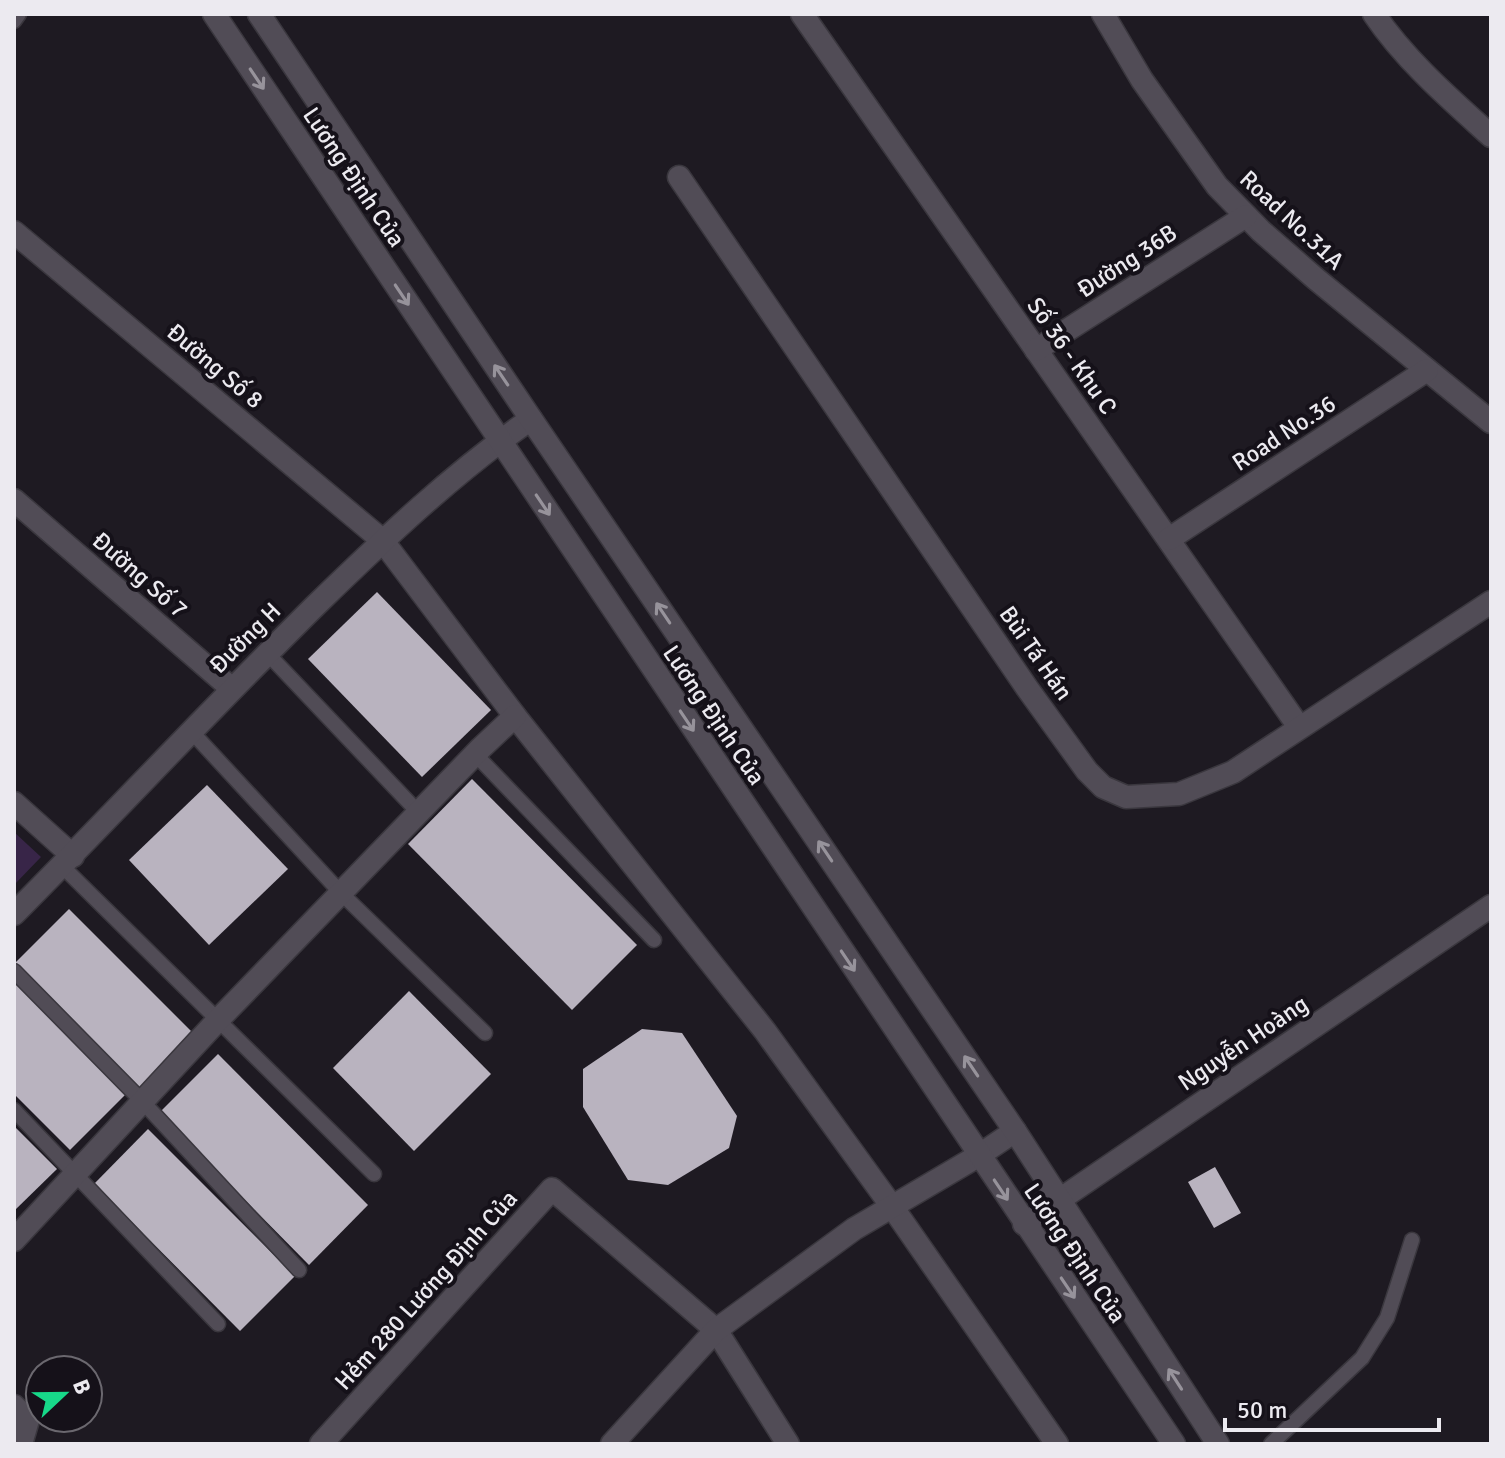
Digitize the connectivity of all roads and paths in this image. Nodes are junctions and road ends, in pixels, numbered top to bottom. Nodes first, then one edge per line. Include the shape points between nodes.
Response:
1 (19, 14) edge
2 (214, 14) edge
3 (259, 14) edge
4 (802, 14) edge
5 (1103, 14) edge
6 (1374, 14) edge
7 (14, 21) edge
8 (1491, 136) edge
9 (679, 177) dead end
10 (1246, 216) junction
11 (14, 232) edge
12 (1036, 350) junction
13 (1427, 370) junction
14 (531, 419) junction
15 (1491, 422) edge
16 (499, 441) junction
17 (14, 500) edge
18 (1169, 539) junction
19 (382, 540) junction
20 (1491, 602) edge
21 (267, 653) junction
22 (231, 688) junction
23 (515, 716) junction
24 (1299, 727) junction
25 (191, 731) junction
26 (475, 754) junction
27 (14, 803) edge
28 (418, 812) junction
29 (68, 861) junction
30 (341, 893) junction
31 (1491, 906) edge
32 (14, 914) edge
33 (654, 940) dead end
34 (14, 971) edge
35 (218, 1020) junction
36 (485, 1033) dead end
37 (142, 1101) junction
38 (14, 1110) edge
39 (1015, 1131) junction
40 (978, 1156) junction
41 (75, 1173) junction
42 (374, 1174) dead end
43 (1059, 1199) junction
44 (893, 1208) junction
45 (1024, 1224) junction
46 (14, 1240) edge
47 (1412, 1240) dead end
48 (299, 1270) dead end
49 (218, 1324) dead end
50 (716, 1330) junction
51 (14, 1406) edge
52 (21, 1444) edge
53 (321, 1444) edge
54 (612, 1444) edge
55 (788, 1444) edge
56 (1057, 1444) edge
57 (1174, 1444) edge
58 (1218, 1444) edge
59 (1271, 1444) edge

1 - 7 lane
2 -> 16 street, Lương Định Của
14 -> 3 street, Lương Định Của
4 - 12 street, Số 36 - Khu C
5 - 10 street, Road No.31A via 1184,140
6 - 8 street
9 - 24 street, Bùi Tá Hán via 1036,700 1103,787 1126,797 1179,794 1233,772
10 - 12 street, Đường 36B
10 - 13 street, Road No.31A
11 - 19 street, Đường Số 8
12 - 18 street, Số 36 - Khu C
13 - 15 street, Road No.31A
13 - 18 street, Road No.36
14 - 16 street, Đường H
39 -> 14 street, Lương Định Của
16 - 19 street, Đường H
16 -> 40 street, Lương Định Của
17 - 22 street, Đường Số 7
18 - 24 street, Số 36 - Khu C
19 - 21 street, Đường H
19 - 23 street, Đường Số 8
20 - 24 street, Bùi Tá Hán
21 - 22 street, Đường H
21 - 28 lane
22 - 25 street, Đường H
23 - 26 street
23 - 44 street, Đường Số 8 via 765,1031
25 - 29 street, Đường H
25 - 30 lane
26 - 28 street
26 - 33 lane
27 - 29 street
28 - 30 street
29 - 32 street, Đường H
29 - 35 lane
30 - 35 street
30 - 36 lane
31 - 43 street, Nguyễn Hoàng
34 - 37 lane
35 - 37 street
35 - 42 lane
37 - 41 street
37 - 48 lane
38 - 41 lane
39 - 40 street
39 - 43 street, Lương Định Của
40 - 44 street
40 -> 45 street, Lương Định Của
41 - 46 street
41 - 49 lane
43 - 45 street, Nguyễn Hoàng
58 -> 43 street, Lương Định Của
44 - 50 street via 854,1229
44 - 56 street
45 -> 57 street, Lương Định Của
47 - 59 lane via 1387,1318 1362,1358
50 - 53 street, Hẻm 280 Lương Định Của via 552,1189
50 - 54 street
50 - 55 street, Hẻm 280 Lương Định Của
51 - 52 street via 28,1420

